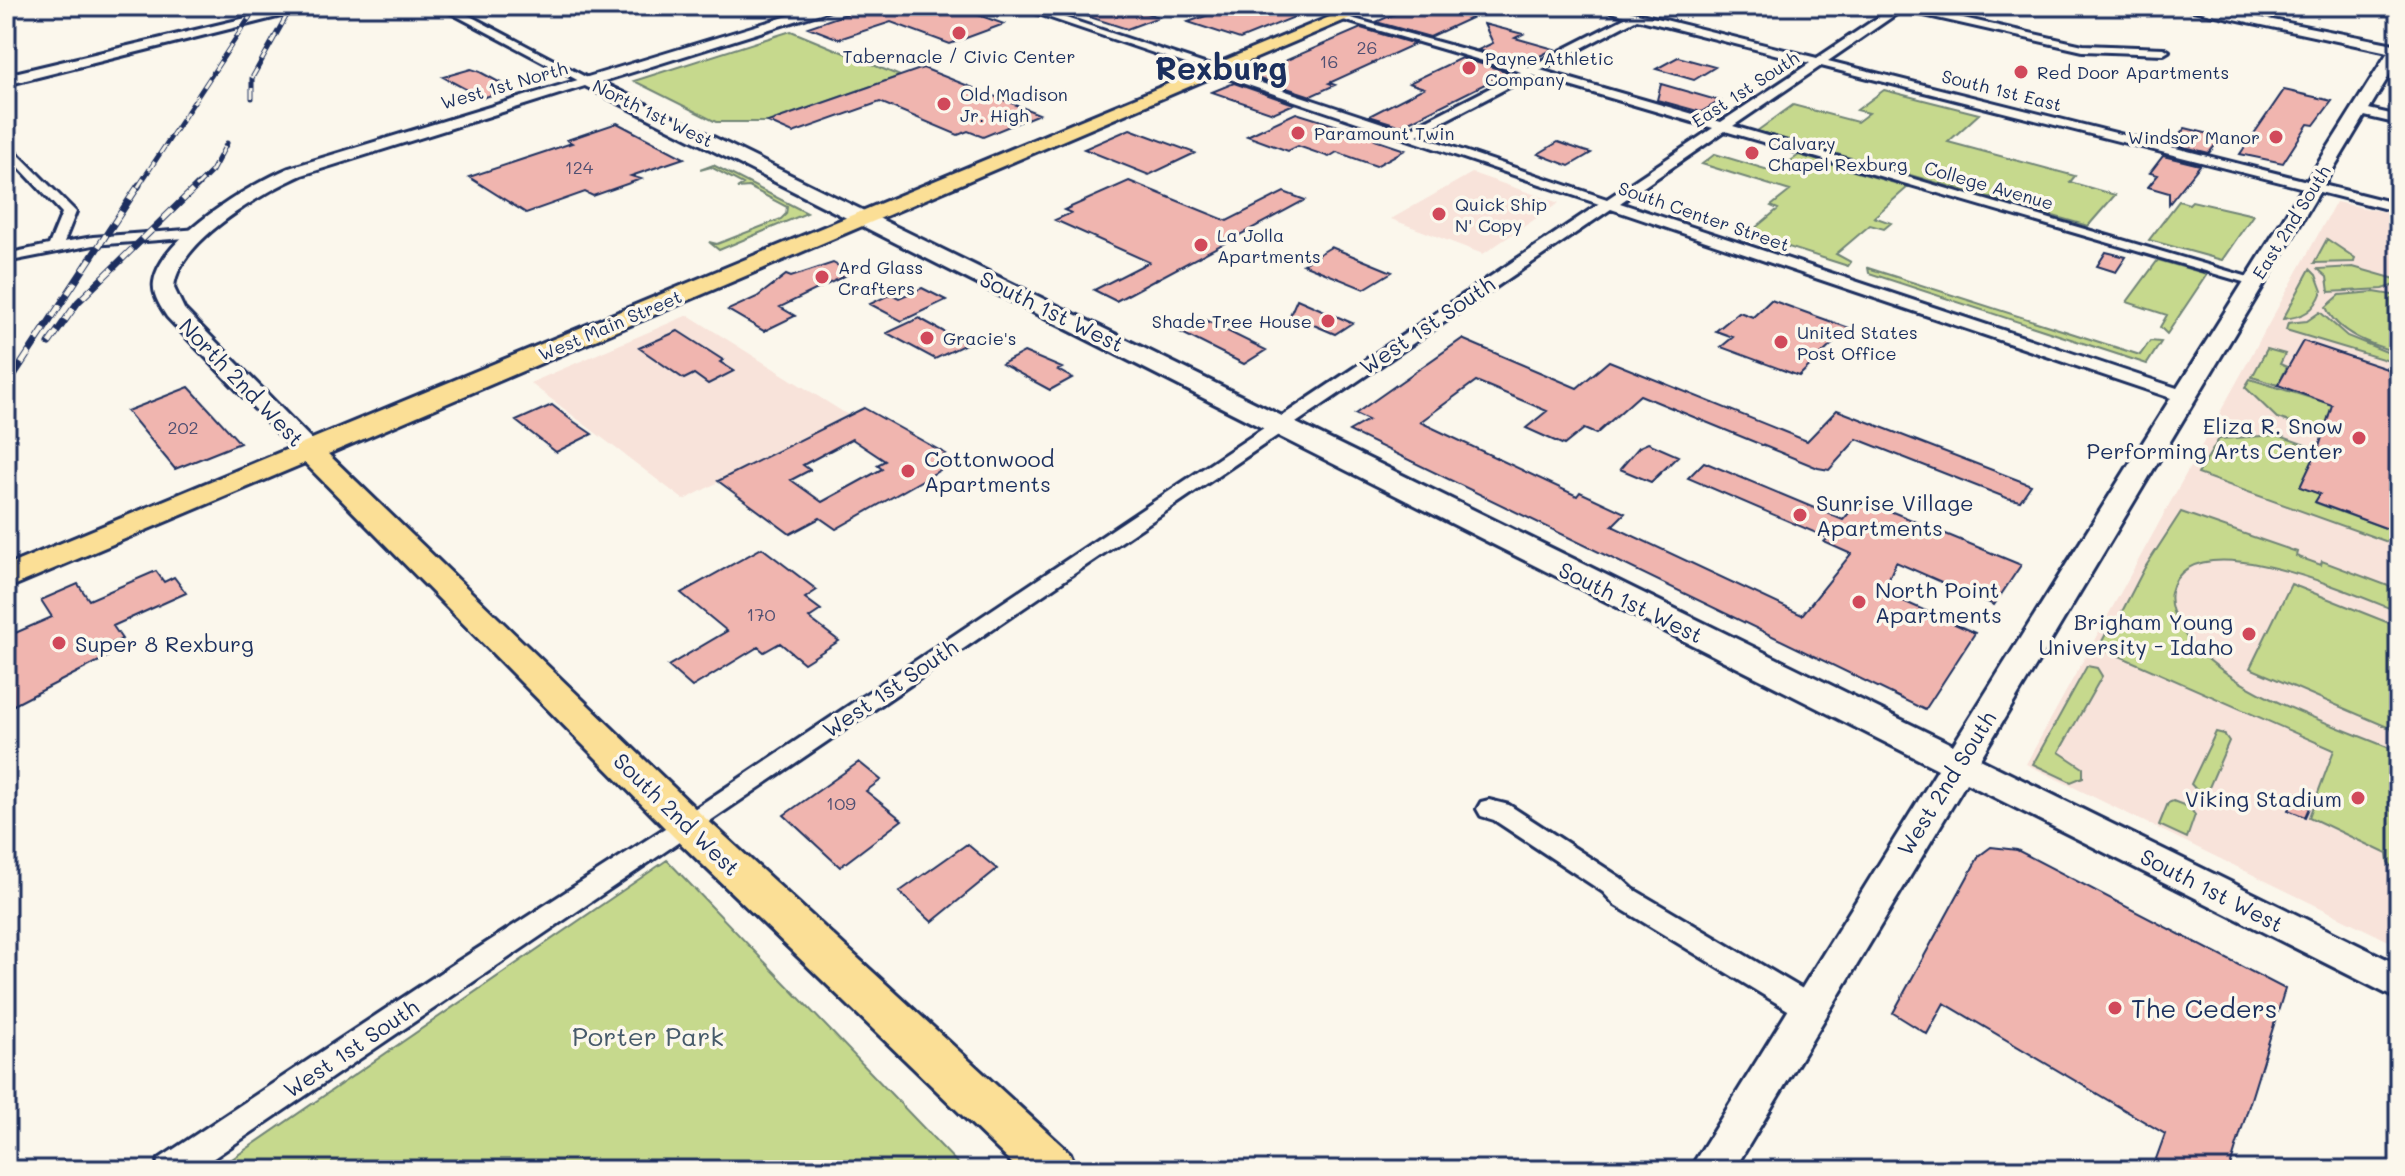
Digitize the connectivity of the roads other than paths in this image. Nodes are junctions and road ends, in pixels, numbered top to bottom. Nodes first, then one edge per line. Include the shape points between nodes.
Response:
1 (314, 6) edge
2 (443, 6) edge
3 (836, 6) edge
4 (1020, 6) edge
5 (1370, 6) edge
6 (1597, 6) edge
7 (1902, 6) edge
8 (2181, 6) edge
9 (1636, 16) junction
10 (1344, 17) junction
11 (2398, 49) edge
12 (2164, 51) dead end
13 (1820, 62) junction
14 (1532, 71) junction
15 (1214, 72) junction
16 (6, 80) edge
17 (587, 81) junction
18 (2360, 111) junction
19 (2399, 120) edge
20 (1722, 126) junction
21 (1406, 136) junction
22 (6, 146) edge
23 (2313, 187) junction
24 (1608, 202) junction
25 (2399, 208) edge
26 (864, 218) junction
27 (199, 233) junction
28 (55, 247) junction
29 (6, 258) edge
30 (2255, 281) junction
31 (175, 312) joint
32 (2183, 396) junction
33 (1280, 425) junction
34 (309, 451) junction
35 (6, 578) edge
36 (1958, 763) junction
37 (1489, 809) dead end
38 (688, 826) junction
39 (2399, 983) edge
40 (1808, 1007) junction
41 (170, 1170) edge
42 (1053, 1170) edge
43 (1710, 1170) edge

1 - 16 street
2 - 17 street, North 1st West
3 - 17 street, West 1st North
4 - 15 street, South Center Street
5 - 10 main road, West Main Street
6 - 9 street, South 1st East
7 - 12 street via 2083,48
7 - 13 street, East 1st South
8 - 11 street
9 - 13 street, South 1st East
9 - 14 street
10 - 14 street, College Avenue
10 - 15 main road, West Main Street
11 - 18 street, East 2nd South
13 - 20 street, East 1st South
13 - 23 street, South 1st East
14 - 20 street, College Avenue
14 - 21 street
15 - 21 street, South Center Street
15 - 26 main road, West Main Street
17 - 26 street, North 1st West
17 - 27 street, West 1st North via 290,172 230,205
18 - 19 street
18 - 23 street, East 2nd South
20 - 24 street, East 1st South
20 - 30 street, College Avenue
21 - 24 street, South Center Street
22 - 28 street via 69,212
23 - 25 street, South 1st East
23 - 30 street, East 2nd South
24 - 32 street, South Center Street
24 - 33 street, West 1st South
26 - 33 street, South 1st West
26 - 34 main road, West Main Street
27 - 28 street
27 - 31 street, West 1st North via 163,282
28 - 29 street
30 - 32 street, East 2nd South
31 - 34 street, North 2nd West
32 - 36 street, West 2nd South
33 - 36 street, South 1st West
33 - 38 street, West 1st South
34 - 35 main road, West Main Street
34 - 38 main road, South 2nd West
36 - 39 street, South 1st West
36 - 40 street, West 2nd South
37 - 40 street
38 - 41 street, West 1st South
38 - 42 main road, South 2nd West
40 - 43 street, West 2nd South

